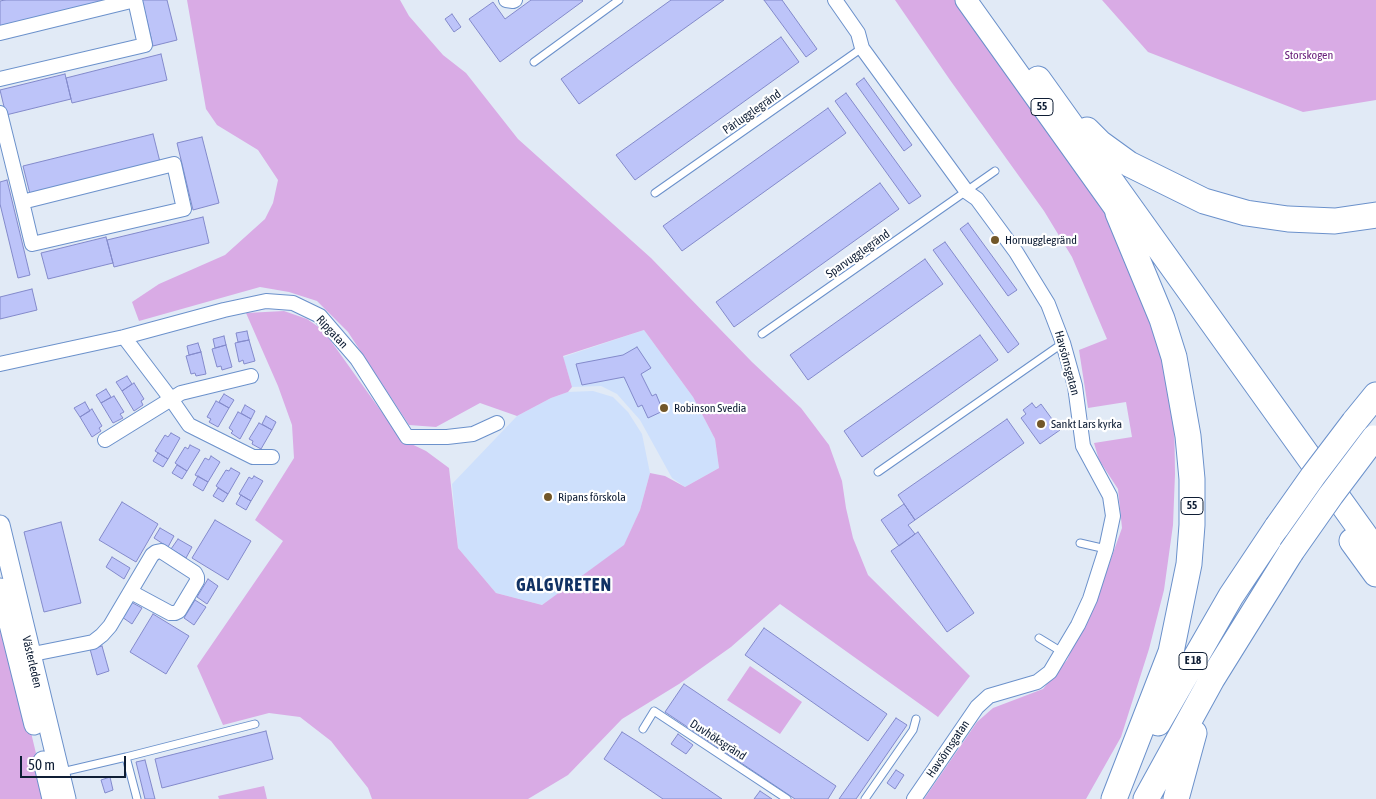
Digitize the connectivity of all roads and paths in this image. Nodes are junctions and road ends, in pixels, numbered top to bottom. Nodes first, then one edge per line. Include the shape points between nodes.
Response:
1 (506, 0) edge
2 (514, 0) edge
3 (619, 0) edge
4 (835, 0) edge
5 (966, 0) edge
6 (981, 0) edge
7 (0, 33) edge
8 (862, 48) junction
9 (534, 62) dead end
10 (0, 79) edge
11 (1038, 79) junction
12 (0, 113) edge
13 (5, 152) edge
14 (995, 171) dead end
15 (967, 192) junction
16 (655, 193) dead end
17 (22, 202) junction
18 (1118, 213) junction
19 (1376, 215) edge
20 (762, 334) dead end
21 (124, 337) junction
22 (1063, 342) junction
23 (0, 364) edge
24 (251, 376) dead end
25 (1376, 395) edge
26 (171, 399) junction
27 (497, 423) dead end
28 (1375, 437) edge
29 (105, 440) dead end
30 (272, 457) dead end
31 (878, 472) dead end
32 (0, 526) edge
33 (1080, 543) dead end
34 (1106, 549) junction
35 (1376, 552) edge
36 (1376, 574) edge
37 (0, 588) edge
38 (131, 592) junction
39 (1039, 638) dead end
40 (1063, 652) junction
41 (24, 656) junction
42 (1212, 679) junction
43 (916, 719) dead end
44 (255, 724) dead end
45 (643, 729) dead end
46 (126, 757) junction
47 (53, 774) junction
48 (52, 799) edge
49 (66, 799) edge
50 (137, 799) edge
51 (787, 799) edge
52 (865, 799) edge
53 (914, 799) edge
54 (1114, 799) edge
55 (1146, 799) edge
56 (1176, 799) edge

1 - 2 street
3 - 9 lane
4 - 8 street, Havsörnsgatan via 858,33
5 - 18 main road, 55
6 - 11 main road, 55
7 - 10 street via 135,0 145,45
8 - 15 street, Havsörnsgatan
8 - 16 lane, Pärlugglegränd
11 - 19 highway via 1100,143 1129,164 1204,201 1246,213 1288,219 1335,221
11 - 35 highway, 55
12 - 13 street
13 - 17 street
14 - 15 lane, Sparvugglegränd
15 - 20 lane, Sparvugglegränd
15 - 22 street, Havsörnsgatan via 977,199 1035,280
17 - 17 street via 32,244 184,209 174,164
18 - 36 highway
18 - 54 highway, 55 via 1162,319 1174,357 1188,436 1192,525 1189,564 1171,652
21 - 23 street, Ripgatan
21 - 26 street
21 - 27 street, Ripgatan via 266,301 293,303 320,316 357,359 407,437 473,434
22 - 31 lane
22 - 34 street, Havsörnsgatan via 1075,386 1083,446 1110,496 1113,516
24 - 26 street via 181,392
25 - 54 highway, E 18, bridge via 1313,476 1227,604
26 - 29 street
26 - 30 street via 189,425 254,457
28 - 42 highway, E 18, bridge via 1291,552
32 - 41 street, Västerleden
33 - 34 lane
34 - 40 street, Havsörnsgatan via 1090,599
37 - 41 street, Västerleden
38 - 38 street via 156,552 161,551 197,577 175,613
38 - 41 street via 110,626 93,642
39 - 40 lane
40 - 53 street, Havsörnsgatan via 1050,672 1037,682 989,696 977,707
41 - 47 street, Västerleden
42 - 55 highway, E 18
42 - 56 highway
43 - 52 lane via 912,730
44 - 46 lane
45 - 51 lane, Duvhöksgränd via 654,712
46 - 47 lane
46 - 50 lane
47 - 48 street, Västerleden
47 - 49 street, Västerleden

